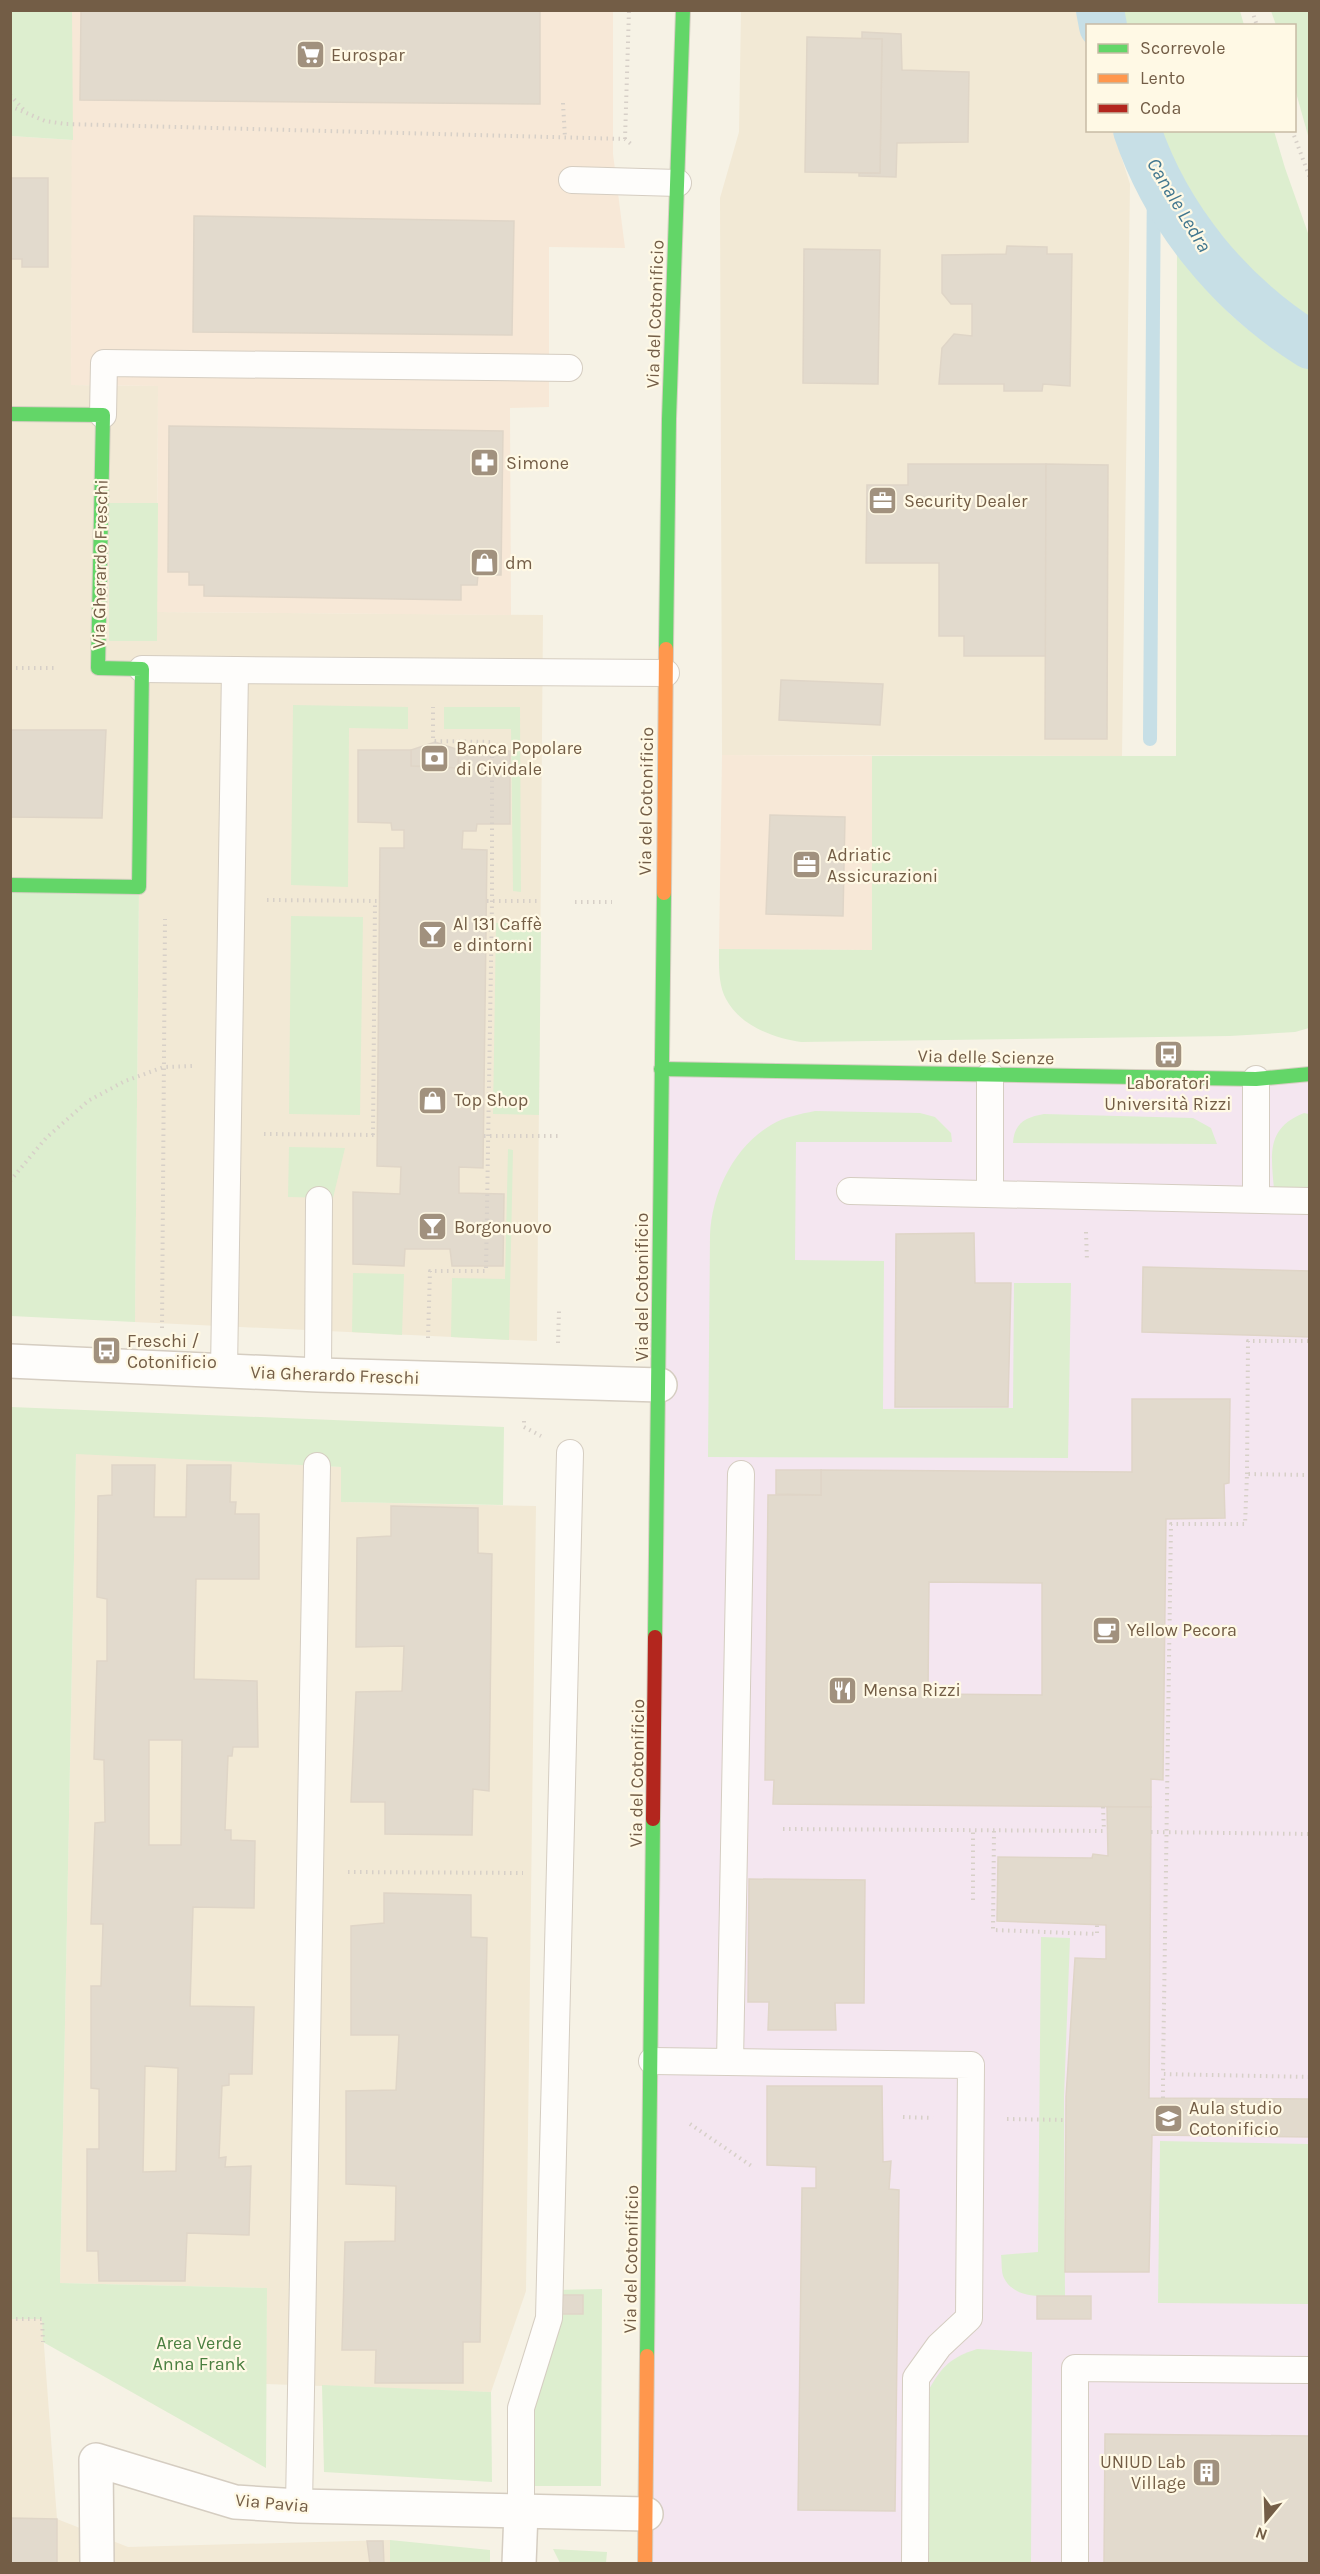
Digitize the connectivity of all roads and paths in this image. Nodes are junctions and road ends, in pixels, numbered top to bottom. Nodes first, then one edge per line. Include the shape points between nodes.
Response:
1 (630, 10) edge
2 (683, 10) edge
3 (10, 95) edge
4 (10, 106) edge
5 (26, 112) junction
6 (1293, 132) edge
7 (1310, 178) edge
8 (573, 180) dead end
9 (678, 183) junction
10 (569, 368) dead end
11 (10, 414) edge
12 (103, 415) junction
13 (10, 668) edge
14 (98, 669) junction
15 (142, 669) junction
16 (235, 670) junction
17 (432, 671) junction
18 (666, 673) junction
19 (10, 885) edge
20 (231, 900) junction
21 (541, 901) dead end
22 (489, 902) junction
23 (575, 902) dead end
24 (612, 902) dead end
25 (165, 915) dead end
26 (228, 1065) junction
27 (164, 1067) junction
28 (661, 1070) junction
29 (1310, 1074) edge
30 (990, 1075) junction
31 (1256, 1079) junction
32 (228, 1133) junction
33 (486, 1136) junction
34 (560, 1136) dead end
35 (10, 1180) edge
36 (850, 1191) dead end
37 (990, 1194) junction
38 (1256, 1199) junction
39 (319, 1200) dead end
40 (1310, 1201) edge
41 (559, 1311) dead end
42 (1310, 1341) edge
43 (558, 1343) dead end
44 (428, 1348) dead end
45 (10, 1360) edge
46 (161, 1368) junction
47 (224, 1371) junction
48 (318, 1376) junction
49 (660, 1385) junction
50 (570, 1453) dead end
51 (317, 1466) dead end
52 (741, 1474) dead end
53 (1247, 1474) junction
54 (1310, 1475) edge
55 (1103, 1807) dead end
56 (783, 1829) dead end
57 (973, 1831) junction
58 (994, 1831) junction
59 (1151, 1832) dead end
60 (1166, 1832) junction
61 (1310, 1834) edge
62 (309, 1872) junction
63 (560, 1874) junction
64 (973, 1900) dead end
65 (1097, 1924) dead end
66 (652, 2061) junction
67 (730, 2062) junction
68 (1163, 2074) junction
69 (1310, 2077) edge
70 (1163, 2098) dead end
71 (682, 2118) dead end
72 (753, 2167) dead end
73 (10, 2319) edge
74 (43, 2342) dead end
75 (1310, 2370) edge
76 (299, 2506) junction
77 (521, 2512) junction
78 (646, 2514) junction
79 (97, 2564) edge
80 (519, 2564) edge
81 (645, 2564) edge
82 (915, 2564) edge
83 (1075, 2564) edge

1 - 5 path via 625,139 66,124 45,121
2 - 9 main road, Via del Cotonificio
3 - 5 path
4 - 5 path
6 - 7 path
8 - 9 lane
9 - 18 main road, Via del Cotonificio via 669,419
10 - 12 lane via 104,363
11 - 12 main road
12 - 14 main road, Via Gherardo Freschi
13 - 14 path
14 - 15 main road, Via Gherardo Freschi
15 - 16 lane
15 - 19 main road via 139,887
16 - 17 lane
16 - 20 lane
17 - 18 lane
17 - 22 path via 433,741 492,742
18 - 28 main road, Via del Cotonificio
20 - 26 lane
20 - 32 path via 378,901 375,1135
21 - 22 path
22 - 33 path
23 - 24 path
25 - 27 path
26 - 27 path
26 - 32 lane
27 - 35 path via 125,1081 88,1101 46,1138
27 - 46 path
28 - 30 main road, Via delle Scienze
28 - 49 main road, Via del Cotonificio
29 - 31 main road, Via delle Scienze
30 - 31 main road, Via delle Scienze
30 - 37 lane
31 - 38 lane
32 - 47 lane
33 - 34 path
33 - 44 path via 486,1271 430,1271
36 - 37 lane
37 - 38 lane
38 - 40 lane
39 - 48 lane
41 - 43 path
42 - 53 path via 1248,1341
45 - 46 street, Via Gherardo Freschi
46 - 47 street, Via Gherardo Freschi
47 - 48 street, Via Gherardo Freschi
48 - 49 street, Via Gherardo Freschi
49 - 66 main road, Via del Cotonificio
50 - 63 lane
51 - 62 lane
52 - 67 lane
53 - 54 path
53 - 60 path via 1245,1524 1171,1524
55 - 58 path via 1106,1831
56 - 57 path
57 - 58 path
57 - 64 path
58 - 65 path via 993,1930 1097,1934
59 - 60 path
60 - 61 path
60 - 68 path
62 - 63 path
62 - 76 lane
63 - 77 lane via 549,2318 520,2408
66 - 67 lane
66 - 78 main road, Via del Cotonificio
67 - 82 lane via 971,2065 969,2318 939,2346 916,2378
68 - 69 path
68 - 70 path
71 - 72 path
73 - 74 path via 42,2319
75 - 83 lane via 1075,2368
76 - 77 street, Via Pavia
76 - 79 street, Via Pavia via 234,2502 96,2460
77 - 78 street, Via Pavia
77 - 80 street
78 - 81 main road, Via del Cotonificio

